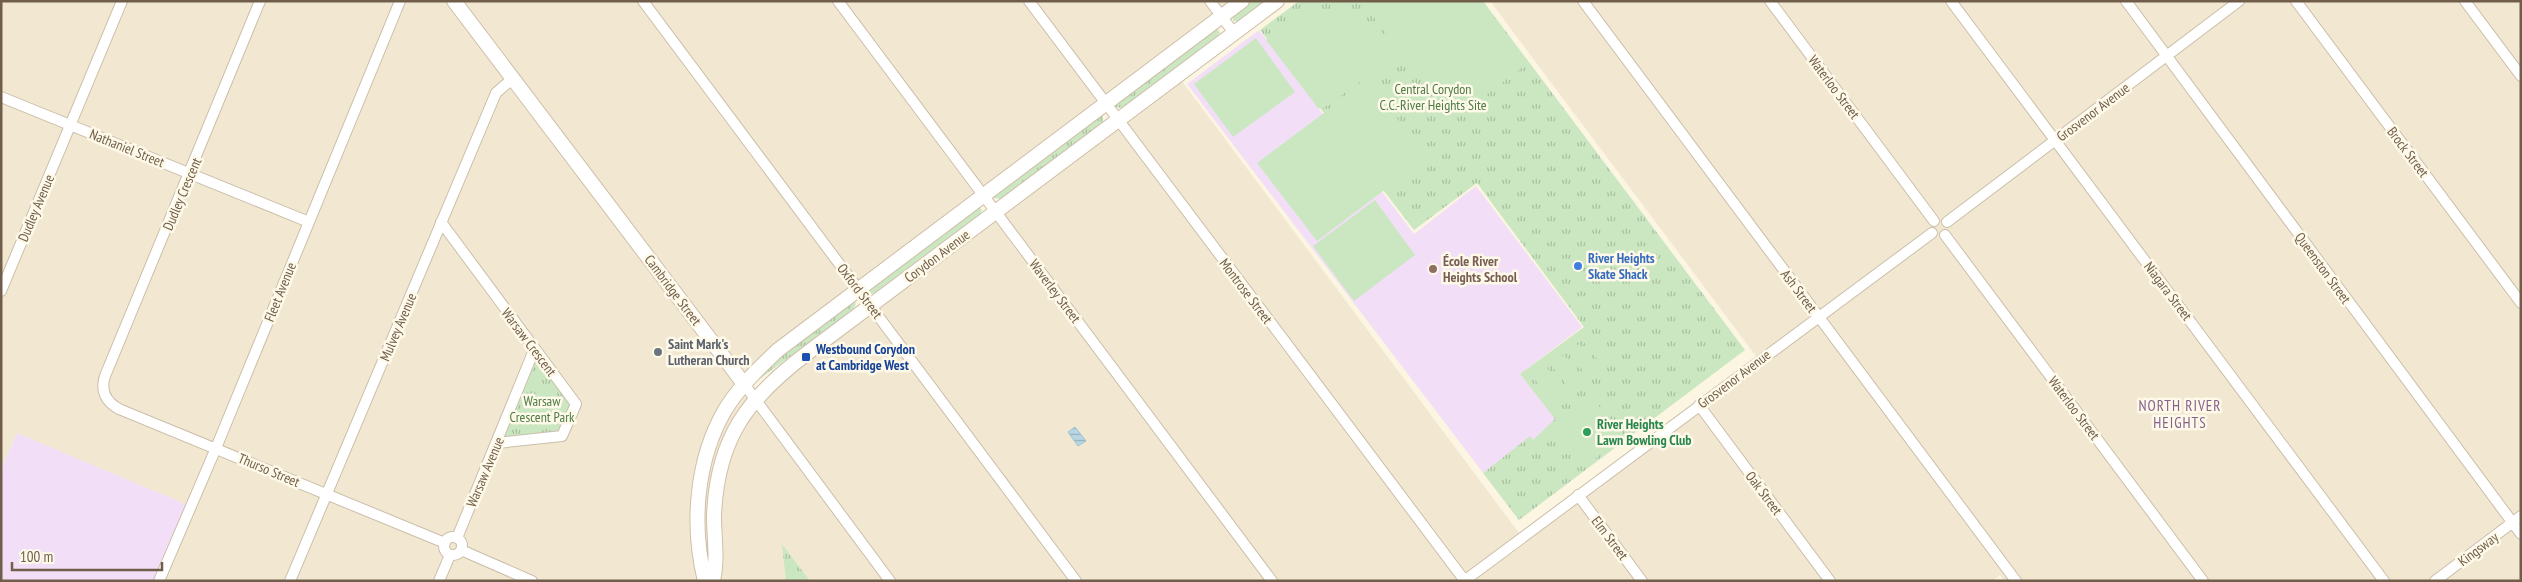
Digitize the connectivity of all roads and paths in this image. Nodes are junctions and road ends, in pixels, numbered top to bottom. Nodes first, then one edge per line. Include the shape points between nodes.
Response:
1 (122, 1) edge
2 (260, 1) edge
3 (400, 1) edge
4 (454, 1) edge
5 (643, 1) edge
6 (838, 1) edge
7 (1029, 1) edge
8 (1210, 1) edge
9 (1242, 1) edge
10 (1277, 1) edge
11 (1583, 1) edge
12 (1770, 1) edge
13 (1951, 1) edge
14 (2126, 1) edge
15 (2239, 1) edge
16 (2296, 1) edge
17 (2465, 1) edge
18 (1222, 16) junction
19 (1234, 33) junction
20 (2167, 56) junction
21 (2521, 76) edge
22 (512, 79) junction
23 (1, 97) edge
24 (1106, 104) junction
25 (1118, 121) junction
26 (71, 125) junction
27 (2055, 140) junction
28 (190, 174) junction
29 (984, 196) junction
30 (996, 212) junction
31 (1934, 221) junction
32 (309, 222) junction
33 (441, 222) junction
34 (1947, 222) junction
35 (1932, 233) junction
36 (1945, 235) junction
37 (858, 289) junction
38 (1, 291) edge
39 (2521, 303) edge
40 (870, 306) junction
41 (1818, 316) junction
42 (534, 350) junction
43 (744, 384) junction
44 (102, 386) joint
45 (754, 399) junction
46 (1699, 405) junction
47 (497, 443) junction
48 (216, 448) junction
49 (326, 494) junction
50 (1578, 496) junction
51 (2517, 520) edge
52 (2521, 534) edge
53 (457, 538) junction
54 (445, 543) junction
55 (462, 550) junction
56 (450, 555) junction
57 (158, 581) edge
58 (290, 581) edge
59 (439, 581) edge
60 (532, 581) edge
61 (705, 581) edge
62 (713, 581) edge
63 (890, 581) edge
64 (1076, 581) edge
65 (1272, 581) edge
66 (1464, 581) edge
67 (1642, 581) edge
68 (1830, 581) edge
69 (2016, 581) edge
70 (2203, 581) edge
71 (2384, 581) edge
72 (2435, 581) edge

1 - 26 street
2 - 28 street, Dudley Crescent
3 - 32 street, Fleet Avenue
4 - 22 main road, Cambridge Street
5 - 37 street, Oxford Street
6 - 29 street, Waverley Street
7 - 24 street, Montrose Street
8 - 18 street
9 - 18 main road, Corydon Avenue
10 - 19 main road, Corydon Avenue
11 - 41 street, Ash Street
12 - 31 street, Waterloo Street
13 - 27 street, Niagara Street
14 - 20 street, Queenston Street
15 - 20 street, Grosvenor Avenue
16 - 39 street, Brock Street
17 - 21 street
18 - 19 street
18 - 24 main road, Corydon Avenue
19 - 25 main road, Corydon Avenue
20 - 27 street, Grosvenor Avenue
20 - 51 street, Queenston Street
22 - 33 street, Mulvey Avenue via 496,92
22 - 43 main road, Cambridge Street
23 - 26 street, Nathaniel Street
24 - 25 street, Montrose Street
24 - 29 main road, Corydon Avenue
25 - 30 main road, Corydon Avenue
25 - 66 street, Montrose Street
26 - 28 street, Nathaniel Street
26 - 38 street, Dudley Avenue
27 - 34 street, Grosvenor Avenue
27 - 71 street, Niagara Street
28 - 32 street, Nathaniel Street
28 - 44 street, Dudley Crescent
29 - 30 street, Waverley Street
29 - 37 main road, Corydon Avenue
30 - 40 main road, Corydon Avenue
30 - 65 street, Waverley Street
31 - 34 street
31 - 35 street
32 - 48 street, Fleet Avenue
33 - 42 street, Warsaw Crescent
33 - 49 street, Mulvey Avenue
34 - 36 street
35 - 36 street via 1940,237
35 - 41 street, Grosvenor Avenue
36 - 70 street, Waterloo Street
37 - 40 street, Oxford Street
37 - 43 main road, Corydon Avenue via 778,350
40 - 45 main road, Corydon Avenue via 786,369
40 - 64 street, Oxford Street
41 - 46 street, Grosvenor Avenue
41 - 69 street, Ash Street
42 - 47 street, Warsaw Avenue
42 - 47 street, Warsaw Crescent via 576,404 562,436
43 - 45 street, Cambridge Street
43 - 61 main road, Corydon Avenue via 726,409 704,461 697,516
44 - 48 street, Thurso Street via 107,400 113,405
45 - 62 main road, Corydon Avenue via 730,439 720,465 714,516 717,564
45 - 63 street, Cambridge Street
46 - 50 street, Grosvenor Avenue
46 - 68 street, Oak Street
47 - 53 street, Warsaw Avenue
48 - 49 street, Thurso Street
48 - 57 street, Fleet Avenue
49 - 54 street, Thurso Street
49 - 58 street, Mulvey Avenue
50 - 66 street, Grosvenor Avenue
50 - 67 street, Elm Street
51 - 52 street, Queenston Street
51 - 72 street, Kingsway
53 - 54 street
53 - 55 street
54 - 56 street
55 - 56 street
55 - 60 street
56 - 59 street

